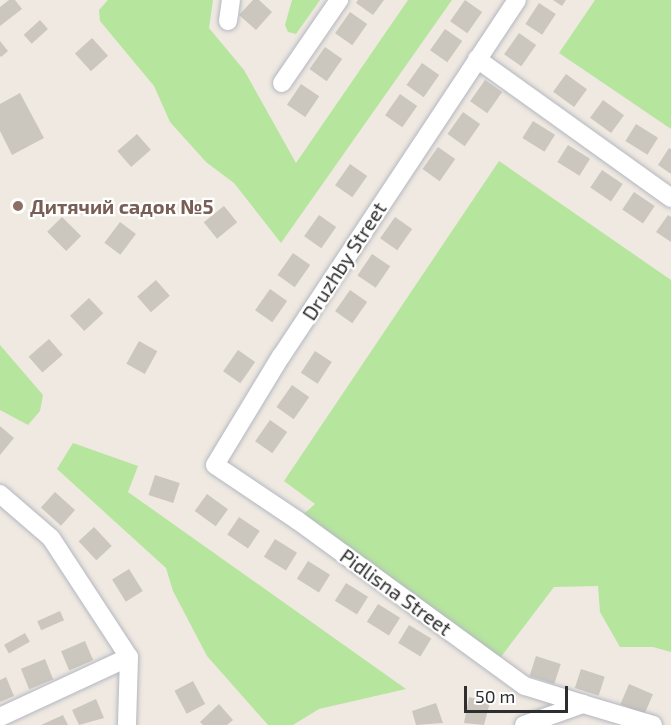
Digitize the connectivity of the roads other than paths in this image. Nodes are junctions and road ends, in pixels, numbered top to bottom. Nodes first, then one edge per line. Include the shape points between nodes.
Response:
1 (231, 0) edge
2 (339, 0) edge
3 (517, 0) edge
4 (228, 21) dead end
5 (477, 58) junction
6 (282, 83) dead end
7 (671, 198) edge
8 (215, 465) joint
9 (0, 494) edge
10 (129, 657) junction
11 (583, 704) junction
12 (0, 717) edge
13 (127, 725) edge
14 (524, 725) edge
15 (653, 725) edge

1 - 4 street
2 - 6 street
3 - 5 street, Druzhby Street
5 - 7 street
5 - 8 street, Druzhby Street via 281,356
8 - 11 street, Pidlisna Street via 297,519 525,686
9 - 10 street via 51,538
10 - 12 street
10 - 13 street
11 - 14 street
11 - 15 street, Pidlisna Street

